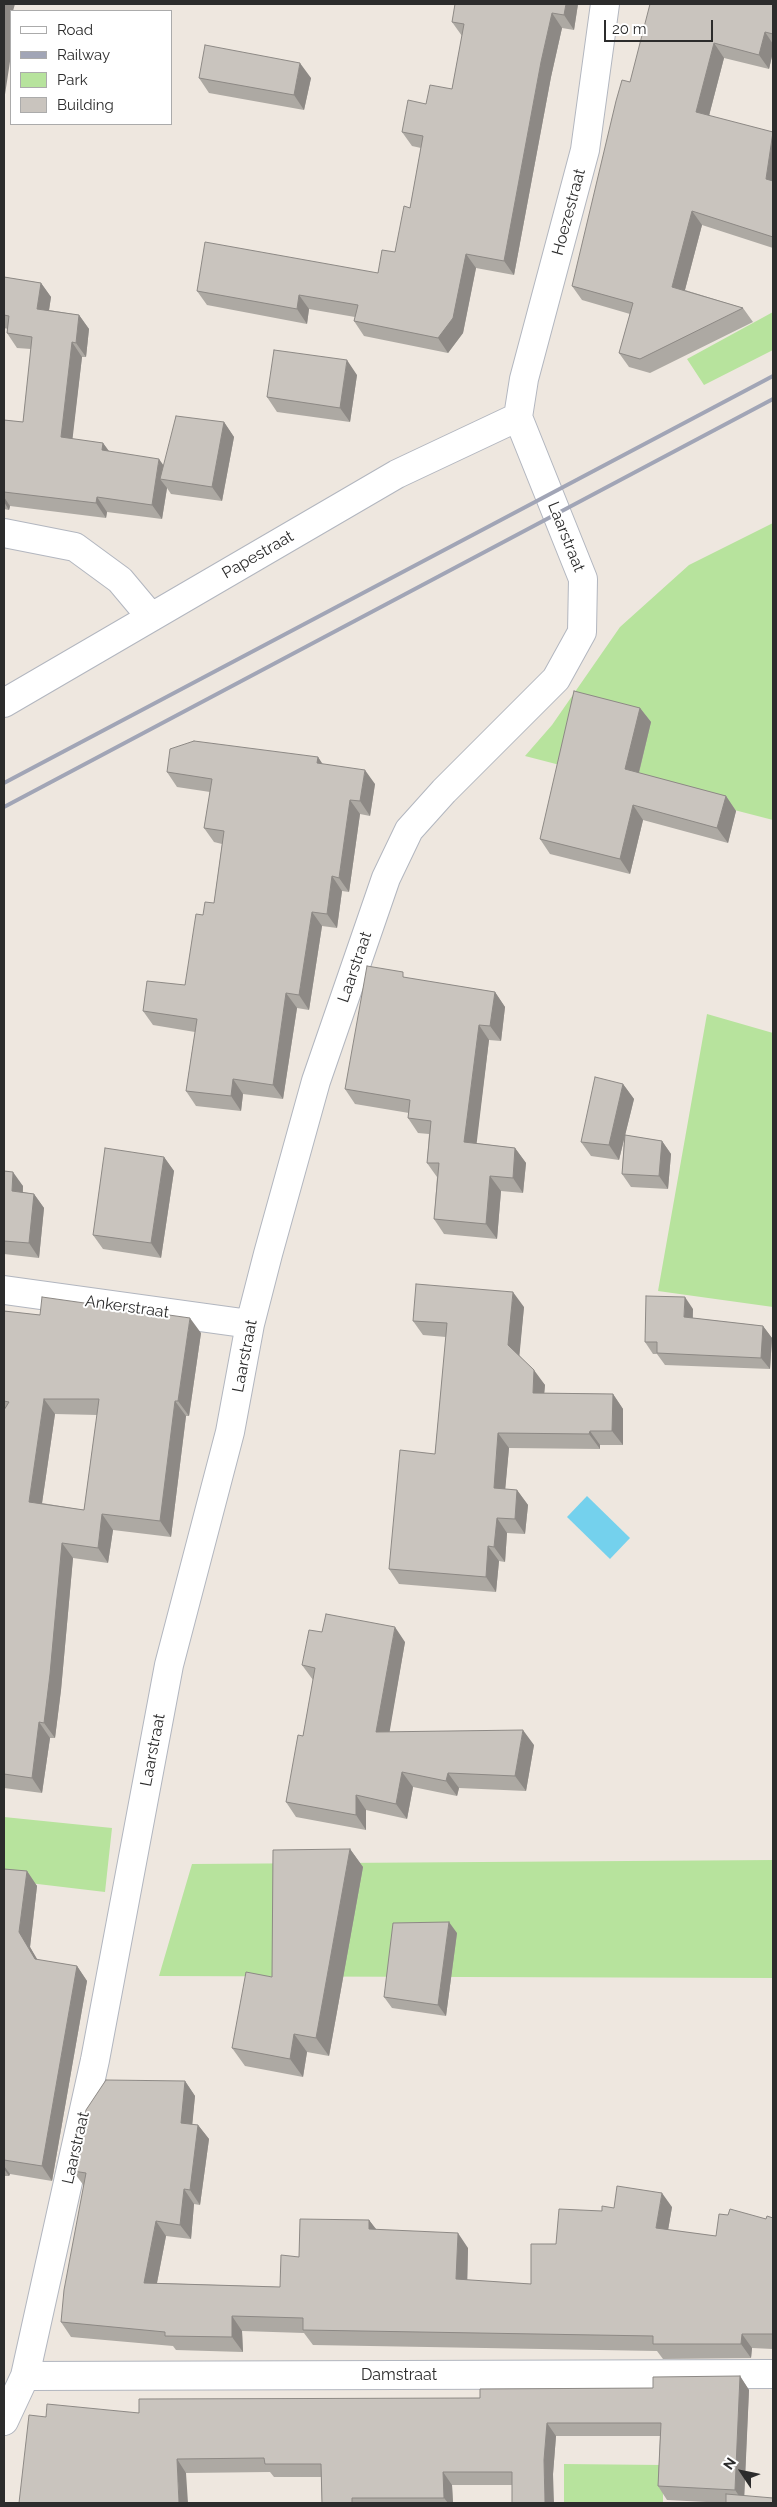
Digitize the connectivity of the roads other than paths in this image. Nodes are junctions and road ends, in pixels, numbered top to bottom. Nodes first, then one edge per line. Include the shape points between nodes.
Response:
1 (605, 4) edge
2 (518, 417) junction
3 (4, 534) edge
4 (151, 617) junction
5 (4, 703) edge
6 (4, 1290) edge
7 (250, 1324) junction
8 (773, 2374) edge
9 (25, 2376) junction
10 (6, 2412) edge

1 - 2 street, Hoezestraat via 585,150 524,379
2 - 4 street, Papestraat via 397,474
2 - 7 street, Laarstraat via 583,579 582,632 556,679 444,791 405,838 386,878 316,1081
3 - 4 street via 75,548 120,580
4 - 5 street, Papestraat
6 - 7 street, Ankerstraat
7 - 9 street, Laarstraat via 230,1432 170,1665 95,2060
8 - 9 street, Damstraat
9 - 10 street, Laarstraat

